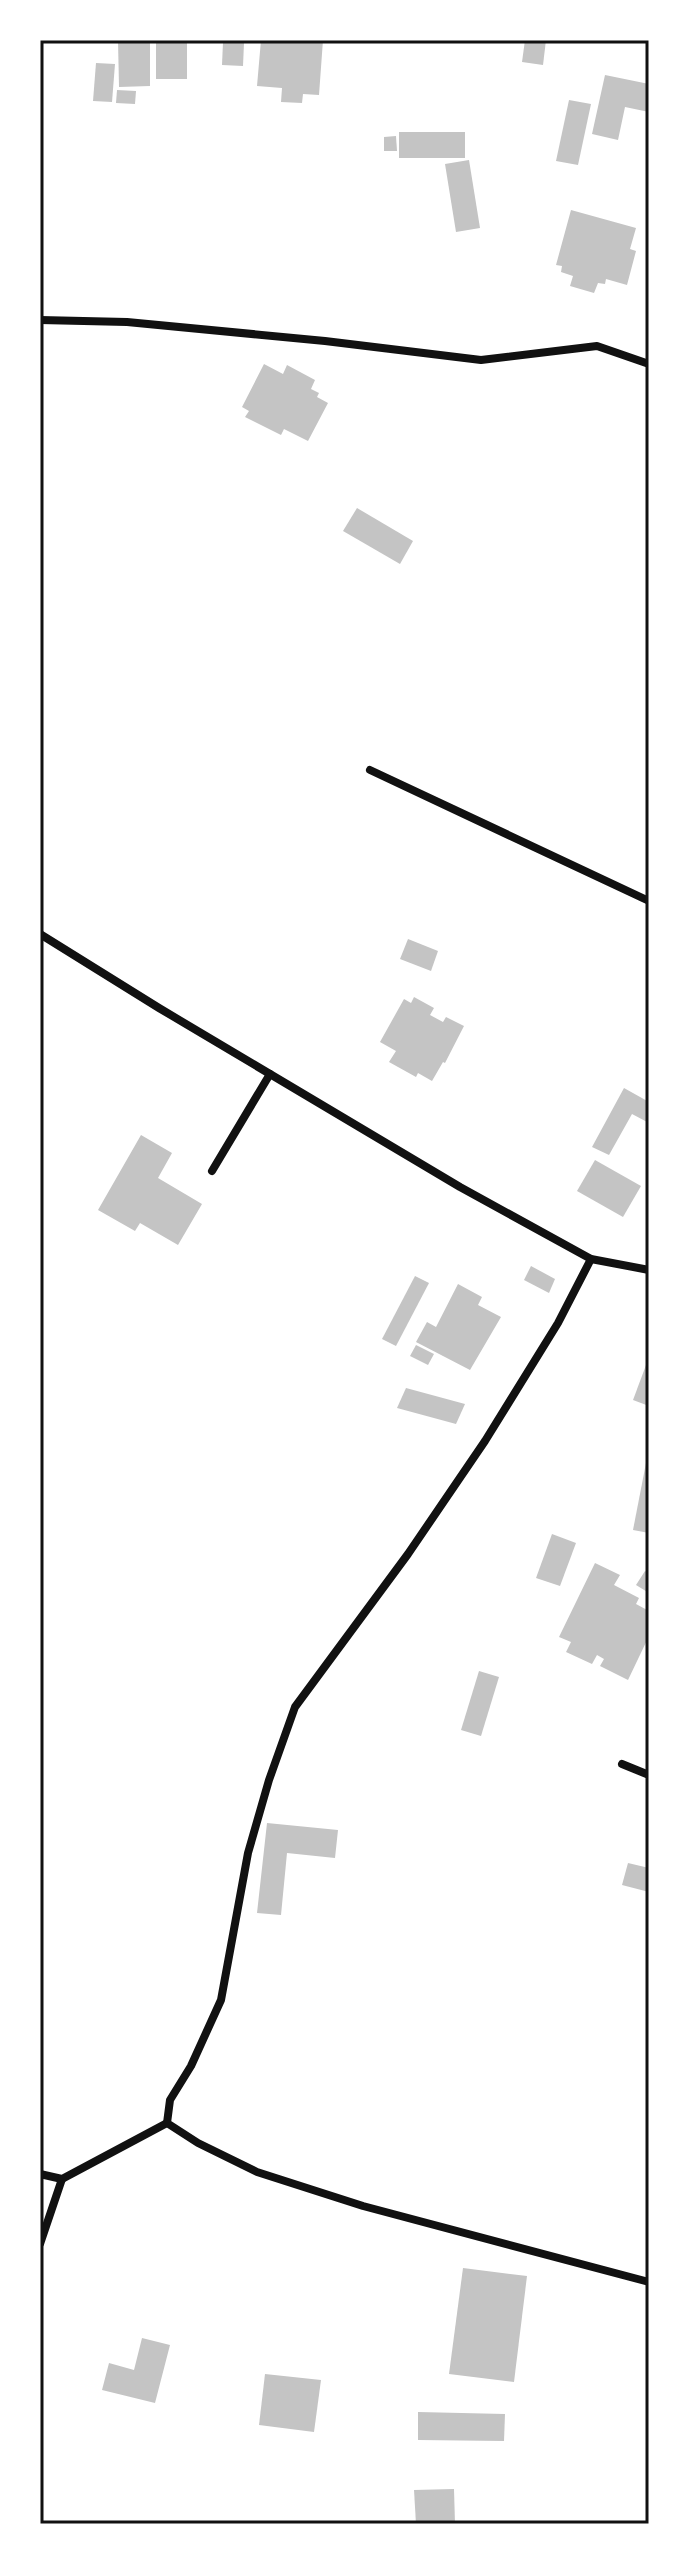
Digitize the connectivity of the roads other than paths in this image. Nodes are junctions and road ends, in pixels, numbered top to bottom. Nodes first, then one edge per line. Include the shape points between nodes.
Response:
1 (40, 320) edge
2 (649, 364) edge
3 (370, 770) dead end
4 (649, 901) edge
5 (40, 934) edge
6 (270, 1074) junction
7 (212, 1171) dead end
8 (591, 1259) junction
9 (649, 1270) edge
10 (622, 1764) dead end
11 (649, 1775) edge
12 (167, 2123) junction
13 (40, 2174) edge
14 (62, 2179) junction
15 (40, 2244) edge
16 (649, 2282) edge

1 - 2 street via 127,322 481,360 597,346
3 - 4 street
5 - 6 street
6 - 7 street
6 - 8 street
8 - 9 street
8 - 12 street via 485,1441 295,1707 248,1853 221,2000 170,2100
10 - 11 street
12 - 14 street
12 - 16 street via 257,2172 363,2206
13 - 14 street
14 - 15 street

